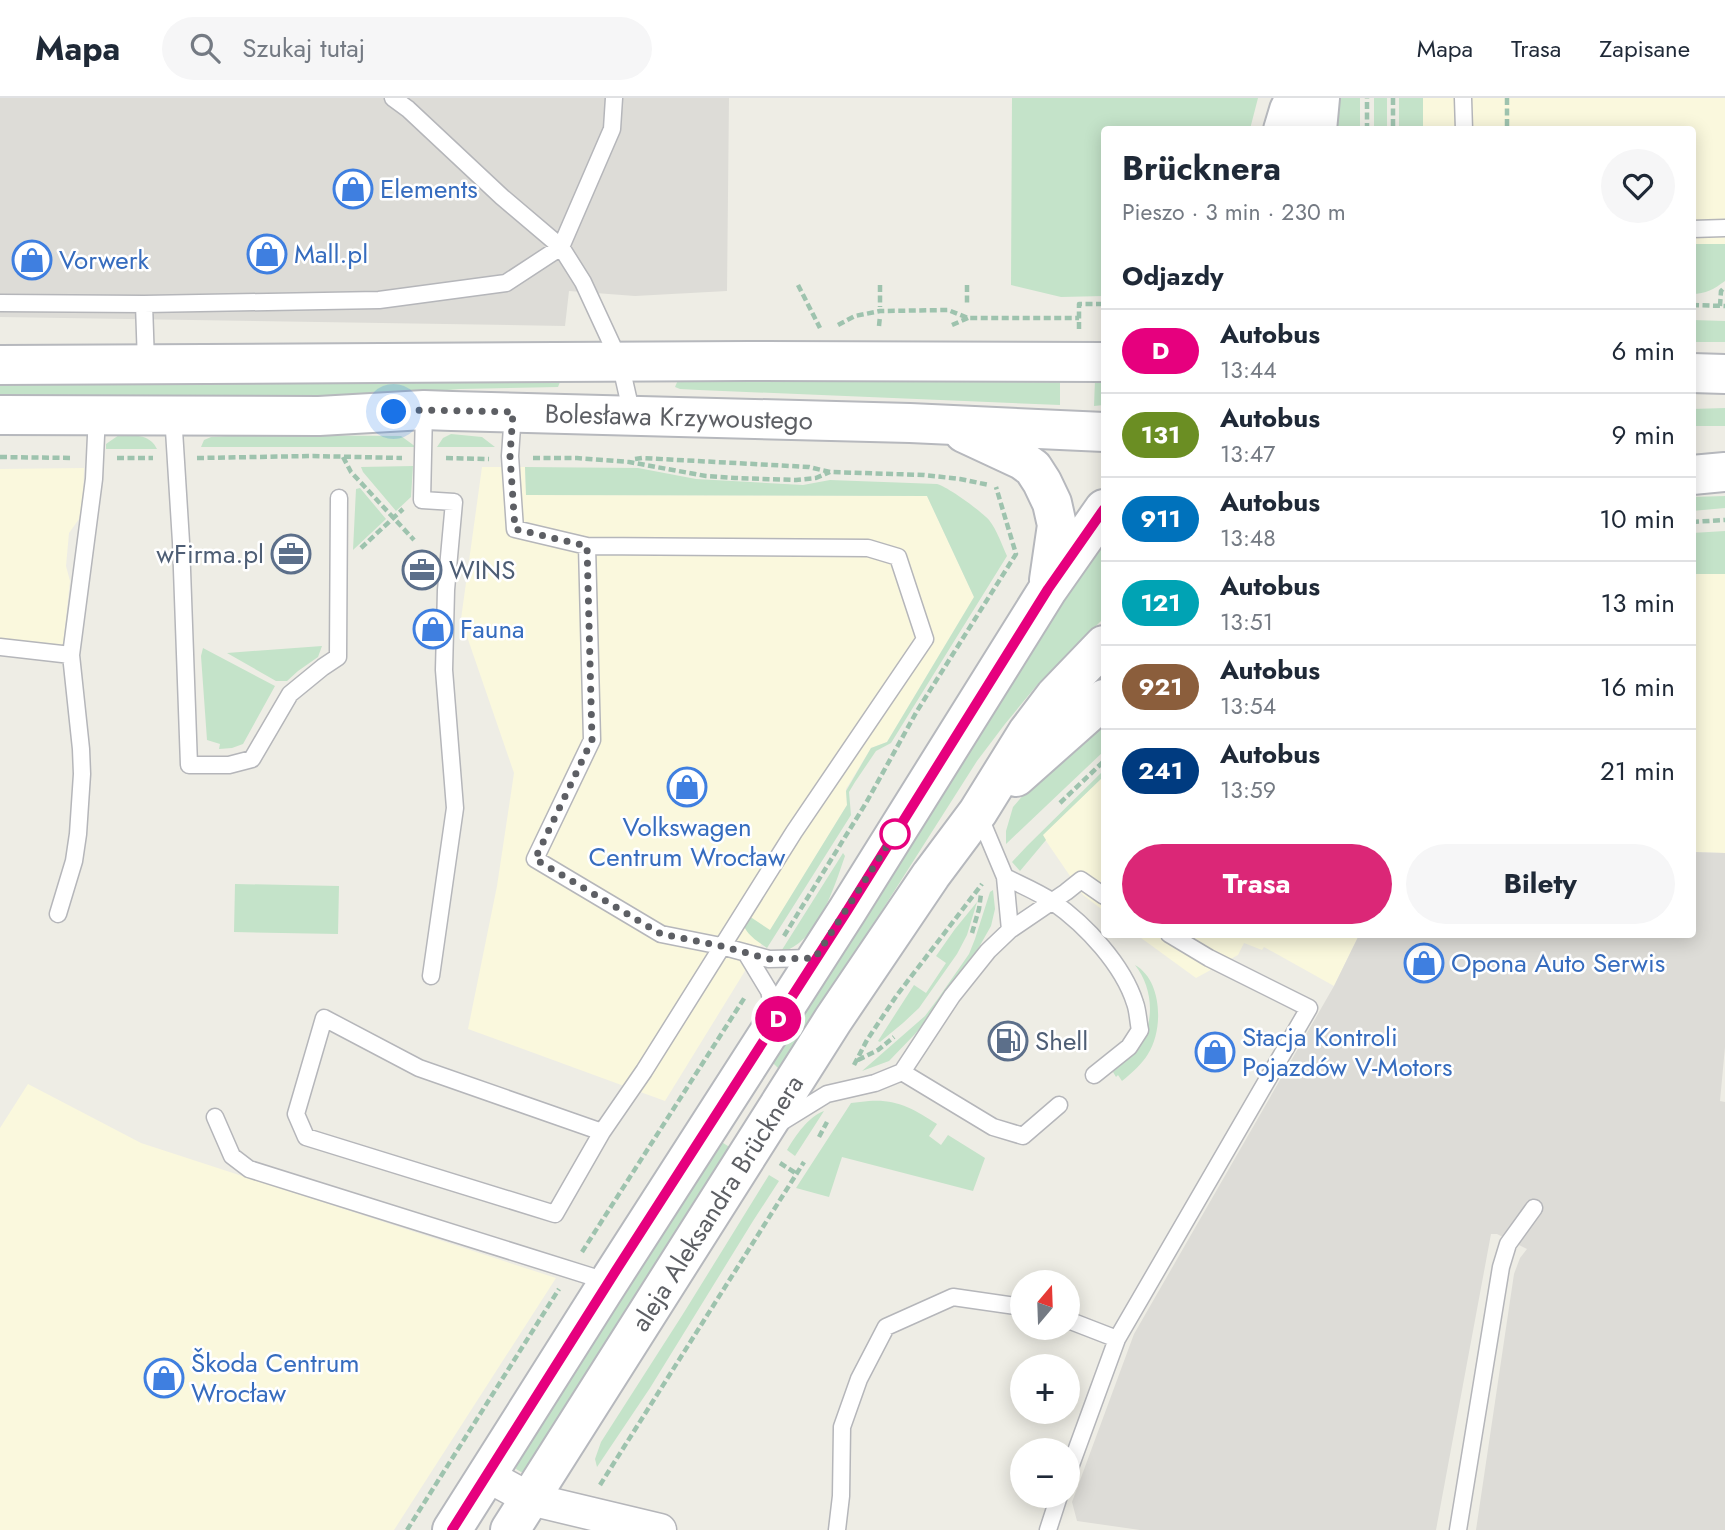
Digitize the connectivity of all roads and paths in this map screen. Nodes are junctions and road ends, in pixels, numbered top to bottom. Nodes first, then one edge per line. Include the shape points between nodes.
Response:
1 (393, 98) edge
2 (614, 98) edge
3 (1295, 98) edge
4 (1320, 98) edge
5 (1367, 98) edge
6 (1393, 98) edge
7 (1463, 98) edge
8 (1507, 98) edge
9 (1284, 126) edge
10 (1317, 126) edge
11 (1367, 126) edge
12 (1393, 126) edge
13 (1464, 126) edge
14 (1507, 126) edge
15 (1725, 228) edge
16 (1696, 229) edge
17 (561, 247) junction
18 (798, 285) dead end
19 (880, 285) dead end
20 (967, 285) dead end
21 (1725, 287) edge
22 (0, 303) edge
23 (144, 304) junction
24 (1101, 304) edge
25 (1696, 305) edge
26 (967, 306) dead end
27 (1722, 306) edge
28 (880, 307) dead end
29 (880, 316) dead end
30 (837, 325) dead end
31 (880, 326) dead end
32 (821, 329) dead end
33 (620, 362) junction
34 (1101, 362) edge
35 (146, 363) junction
36 (0, 365) edge
37 (1696, 373) edge
38 (1725, 374) edge
39 (424, 410) junction
40 (513, 412) junction
41 (97, 414) junction
42 (173, 414) junction
43 (0, 415) edge
44 (632, 415) junction
45 (943, 424) junction
46 (1101, 432) edge
47 (1696, 455) edge
48 (1725, 456) edge
49 (0, 457) edge
50 (343, 457) junction
51 (74, 458) dead end
52 (106, 458) dead end
53 (161, 458) dead end
54 (187, 458) dead end
55 (405, 458) dead end
56 (436, 458) dead end
57 (524, 458) dead end
58 (498, 459) dead end
59 (635, 459) dead end
60 (830, 472) junction
61 (1725, 472) edge
62 (1696, 475) edge
63 (339, 498) dead end
64 (422, 500) junction
65 (1101, 513) edge
66 (393, 518) junction
67 (1725, 520) edge
68 (1696, 522) edge
69 (414, 540) dead end
70 (587, 546) junction
71 (339, 571) junction
72 (1048, 589) junction
73 (0, 647) edge
74 (1101, 648) edge
75 (71, 654) junction
76 (1101, 701) edge
77 (1101, 764) edge
78 (1060, 803) dead end
79 (978, 811) junction
80 (1005, 877) junction
81 (982, 885) dead end
82 (1101, 894) edge
83 (1051, 901) junction
84 (58, 915) dead end
85 (1010, 930) junction
86 (1176, 938) edge
87 (721, 946) junction
88 (746, 953) junction
89 (815, 958) junction
90 (769, 959) junction
91 (760, 974) junction
92 (431, 976) dead end
93 (776, 1021) junction
94 (857, 1060) dead end
95 (902, 1072) junction
96 (1094, 1075) dead end
97 (1059, 1105) dead end
98 (215, 1117) dead end
99 (602, 1132) junction
100 (769, 1147) junction
101 (804, 1162) dead end
102 (797, 1174) junction
103 (1534, 1208) dead end
104 (571, 1270) junction
105 (607, 1284) junction
106 (1010, 1305) edge
107 (1080, 1325) edge
108 (1117, 1339) junction
109 (1080, 1440) edge
110 (486, 1475) junction
111 (603, 1481) dead end
112 (1055, 1508) edge
113 (520, 1515) edge
114 (407, 1530) edge
115 (452, 1530) edge
116 (660, 1530) edge
117 (837, 1530) edge
118 (1048, 1530) edge
119 (1458, 1530) edge

1 - 17 lane
2 - 17 lane via 612,129
3 - 9 main road
4 - 10 main road
5 - 11 path
6 - 12 path
7 - 13 lane
8 - 14 path
15 - 16 lane
17 - 23 lane via 506,283 379,300
17 - 33 lane via 583,282
18 - 32 path
19 - 28 path
20 - 26 path
21 - 27 path
22 - 23 lane
23 - 35 lane
24 - 30 path via 1079,304 1079,318 880,311
25 - 27 path
29 - 31 path
33 - 34 main road, Bolesława Krzywoustego
33 - 35 main road, Bolesława Krzywoustego
33 - 44 lane
35 - 36 main road, Bolesława Krzywoustego
37 - 38 main road
39 - 40 main road, Bolesława Krzywoustego
39 - 42 main road, Bolesława Krzywoustego via 319,416
39 - 64 lane
40 - 44 main road, Bolesława Krzywoustego
40 - 70 lane via 510,456 515,529
41 - 42 main road, Bolesława Krzywoustego
41 - 43 main road, Bolesława Krzywoustego
41 - 75 lane via 93,491
42 - 71 lane via 189,765 229,765 252,759 290,694 338,657
44 - 45 main road, Bolesława Krzywoustego
45 - 46 main road, Bolesława Krzywoustego
45 - 72 main road via 1022,460 1042,482 1057,525
47 - 48 main road
49 - 51 path
50 - 54 path
50 - 55 path
50 - 66 path
52 - 53 path
56 - 58 path
57 - 60 path via 629,462 735,478 796,480
59 - 60 path via 759,463
60 - 90 path via 924,475 996,487 1016,554
61 - 62 main road
63 - 71 lane
64 - 66 path via 410,502
64 - 92 lane via 454,502 444,670 455,808
65 - 72 main road, aleja Aleksandra Brücknera
66 - 69 path
66 - 71 path
67 - 68 path
70 - 87 lane via 592,740 535,859 661,934
70 - 87 lane via 868,548 898,557 925,639
72 - 89 main road, aleja Aleksandra Brücknera
73 - 75 lane
74 - 79 main road, aleja Aleksandra Brücknera via 1034,723
75 - 84 lane via 82,774 74,861
76 - 79 main road
77 - 78 path
79 - 80 lane
79 - 100 main road, aleja Aleksandra Brücknera via 833,1020
80 - 83 lane
80 - 85 lane
81 - 94 path via 897,995
82 - 83 lane via 1081,880
83 - 85 lane
83 - 96 lane via 1111,957 1136,1005 1140,1030 1129,1047
85 - 95 lane via 952,996
86 - 108 lane via 1309,1008
87 - 88 lane
87 - 99 lane
88 - 90 lane
88 - 91 lane
89 - 90 lane
89 - 93 main road, aleja Aleksandra Brücknera
91 - 93 lane
91 - 104 path
93 - 105 main road, aleja Aleksandra Brücknera
95 - 97 lane via 993,1127 1023,1136
95 - 100 lane via 827,1094
98 - 104 lane via 232,1156 249,1169
99 - 99 lane via 555,1214 306,1137 296,1114 324,1018 419,1068
100 - 102 path
100 - 113 main road, aleja Aleksandra Brücknera
101 - 102 path
102 - 111 path
103 - 119 lane via 1508,1244 1502,1267
104 - 105 lane
104 - 114 path
105 - 110 main road, aleja Aleksandra Brücknera
106 - 117 lane via 953,1297 886,1327 859,1379 842,1427
107 - 108 lane
108 - 109 lane
110 - 113 street
110 - 115 main road, aleja Aleksandra Brücknera
112 - 118 lane
113 - 116 street

